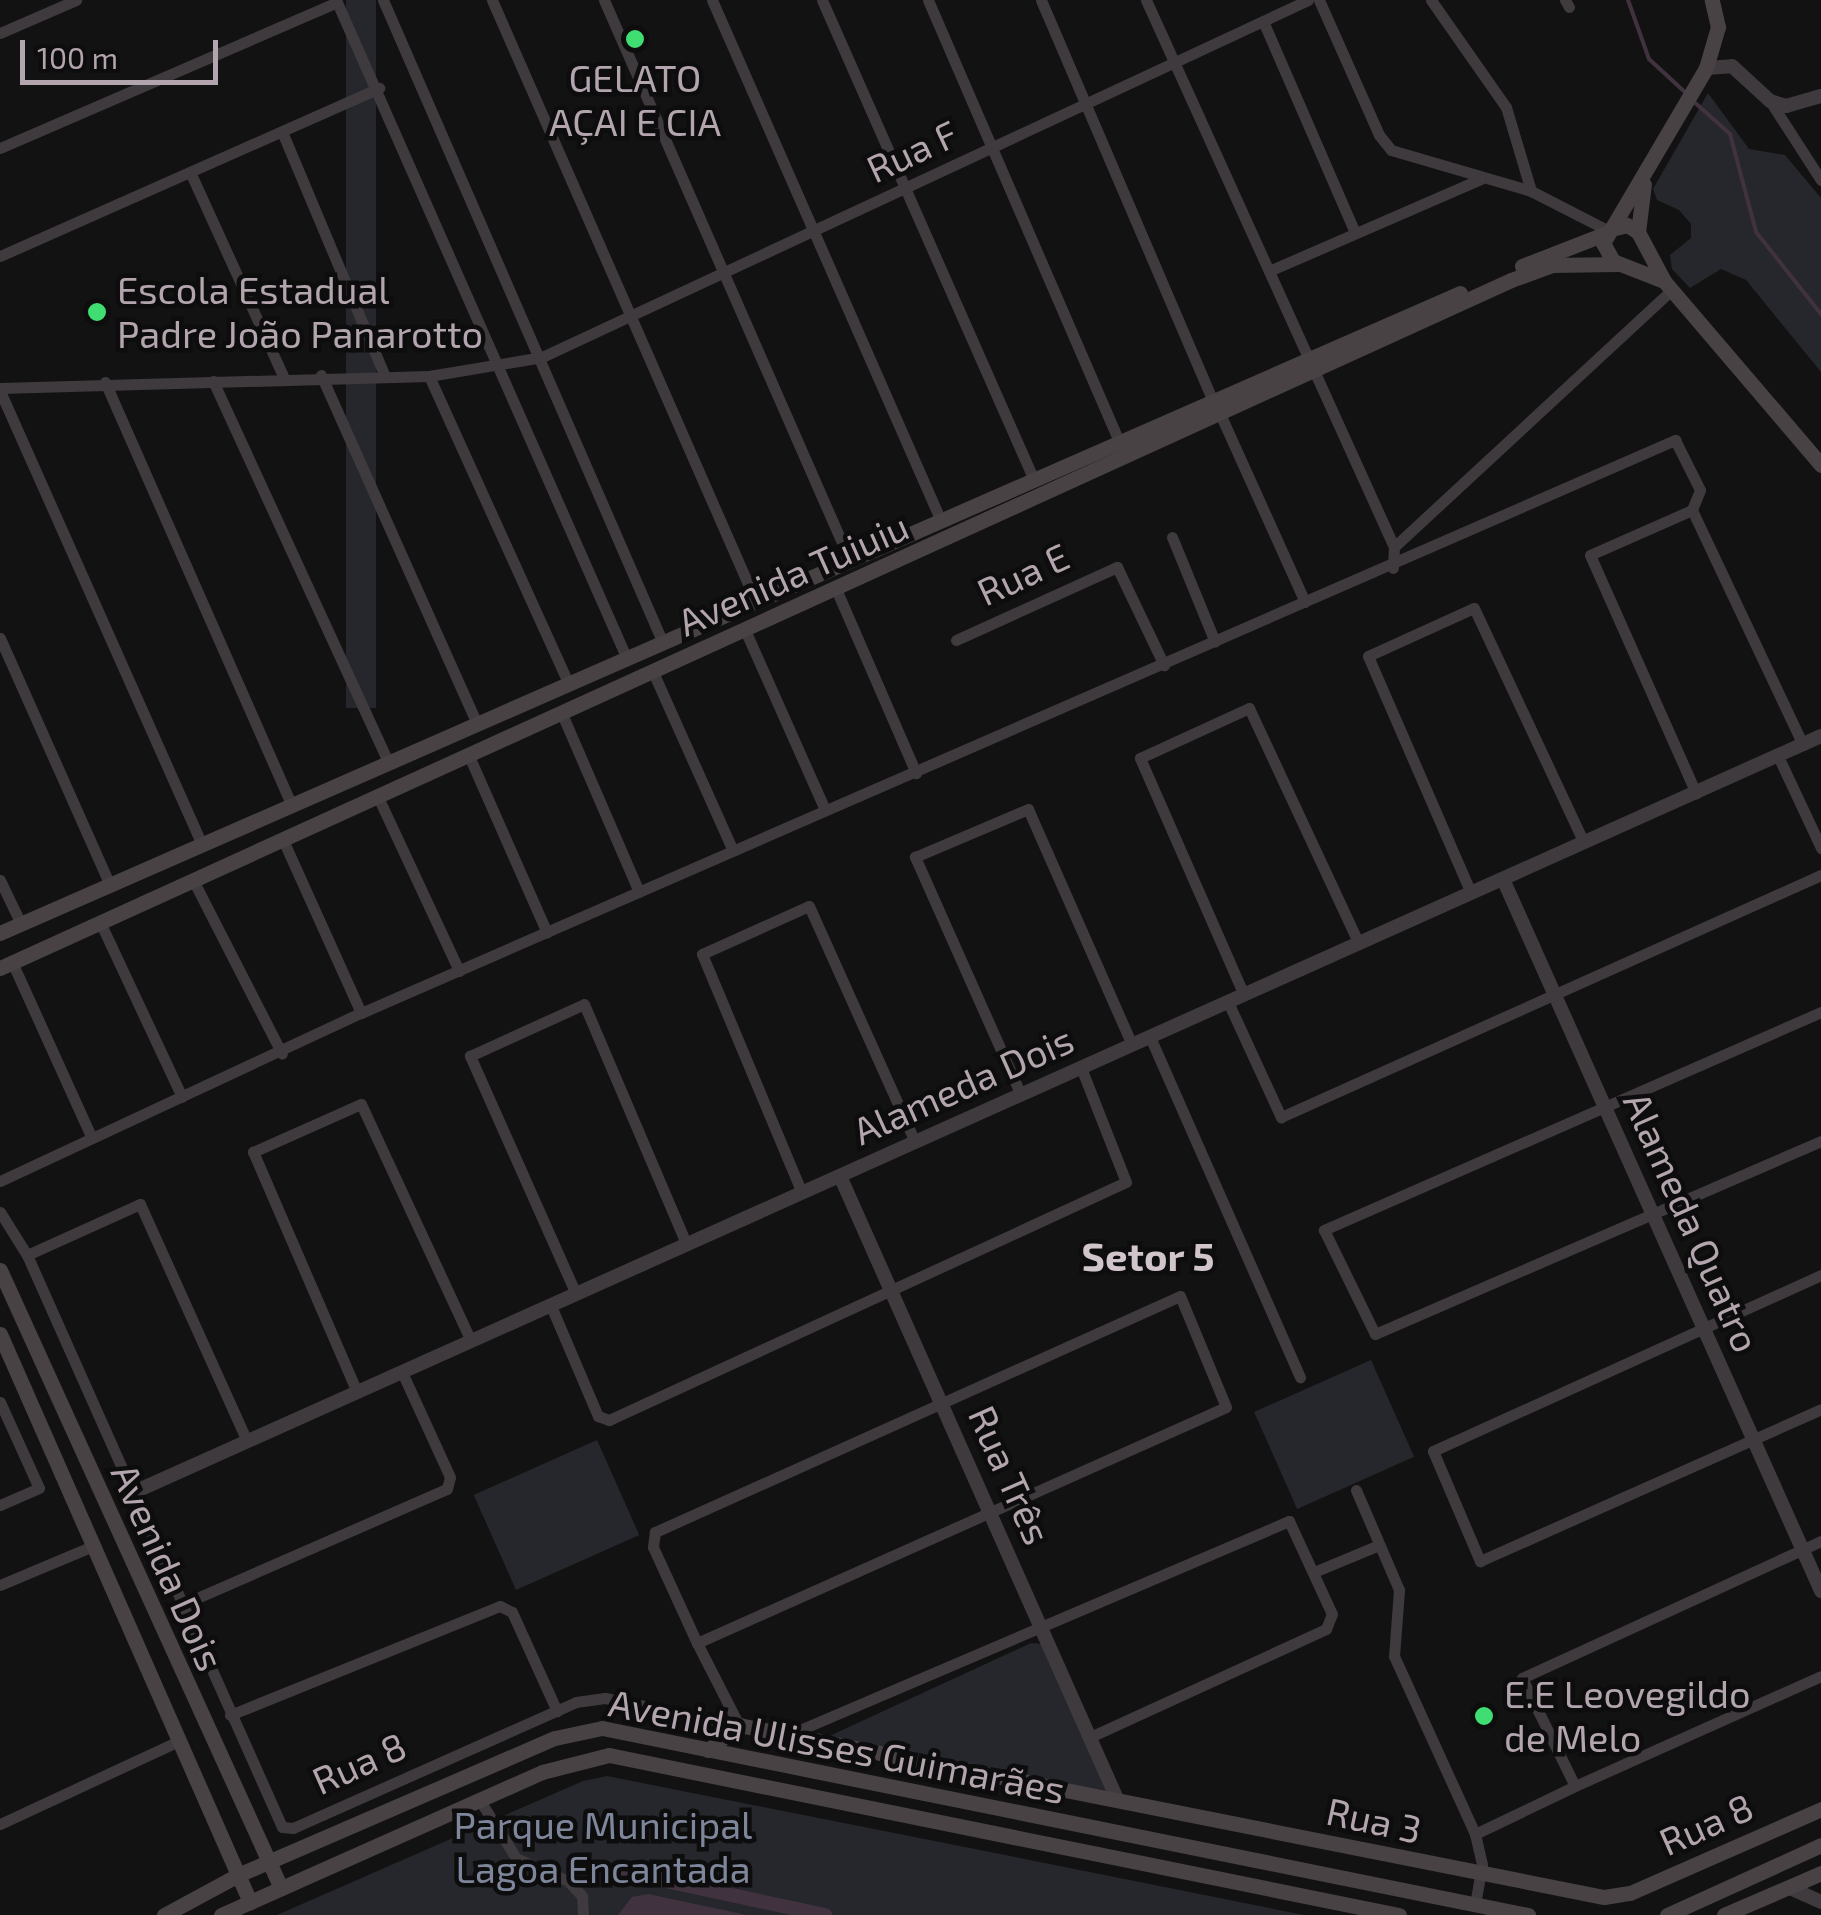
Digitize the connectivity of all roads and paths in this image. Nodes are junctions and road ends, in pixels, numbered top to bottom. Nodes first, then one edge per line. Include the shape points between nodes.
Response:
1 (76, 0) edge
2 (384, 0) edge
3 (492, 0) edge
4 (604, 0) edge
5 (712, 0) edge
6 (822, 0) edge
7 (928, 0) edge
8 (1041, 0) edge
9 (1146, 0) edge
10 (1308, 0) edge
11 (1319, 0) edge
12 (1431, 0) edge
13 (1712, 0) edge
14 (336, 1) edge
15 (1263, 21) junction
16 (0, 33) edge
17 (1176, 62) junction
18 (1704, 74) junction
19 (379, 88) junction
20 (1821, 96) edge
21 (1770, 101) junction
22 (1083, 105) junction
23 (284, 134) junction
24 (0, 148) edge
25 (991, 148) junction
26 (191, 174) junction
27 (1645, 175) junction
28 (1483, 178) junction
29 (1821, 180) edge
30 (901, 190) junction
31 (1531, 190) junction
32 (1609, 231) junction
33 (808, 232) junction
34 (1355, 232) junction
35 (1640, 237) junction
36 (0, 256) edge
37 (1619, 264) junction
38 (1269, 271) junction
39 (723, 272) junction
40 (1668, 286) junction
41 (632, 314) junction
42 (542, 357) junction
43 (1313, 366) junction
44 (495, 368) junction
45 (384, 374) junction
46 (320, 375) junction
47 (429, 376) junction
48 (284, 378) junction
49 (213, 381) junction
50 (106, 382) junction
51 (0, 389) edge
52 (1217, 409) junction
53 (1120, 442) junction
54 (1126, 459) junction
55 (1821, 466) edge
56 (1034, 480) junction
57 (1692, 510) junction
58 (940, 521) junction
59 (1172, 537) dead end
60 (1394, 547) junction
61 (875, 550) junction
62 (850, 561) junction
63 (1393, 568) junction
64 (883, 569) junction
65 (836, 589) junction
66 (756, 602) junction
67 (1305, 602) junction
68 (745, 630) junction
69 (0, 638) edge
70 (956, 640) dead end
71 (1214, 642) junction
72 (662, 643) junction
73 (626, 659) junction
74 (1164, 666) junction
75 (653, 672) junction
76 (569, 684) junction
77 (562, 714) junction
78 (476, 724) junction
79 (1821, 736) edge
80 (1803, 744) junction
81 (415, 751) junction
82 (469, 756) junction
83 (1778, 756) junction
84 (389, 763) junction
85 (916, 773) junction
86 (425, 776) junction
87 (1696, 793) junction
88 (378, 797) junction
89 (292, 806) junction
90 (824, 810) junction
91 (283, 840) junction
92 (1584, 843) junction
93 (202, 845) junction
94 (1821, 848) edge
95 (732, 849) junction
96 (1821, 875) edge
97 (1503, 878) junction
98 (0, 880) edge
99 (193, 880) junction
100 (110, 885) junction
101 (640, 892) junction
102 (1471, 893) junction
103 (100, 922) junction
104 (21, 924) junction
105 (547, 933) junction
106 (0, 934) edge
107 (1359, 944) junction
108 (6, 965) edge
109 (459, 972) junction
110 (1244, 995) junction
111 (1555, 995) junction
112 (1228, 1002) junction
113 (1821, 1012) edge
114 (361, 1013) junction
115 (1150, 1037) junction
116 (1132, 1045) junction
117 (282, 1054) junction
118 (1081, 1068) junction
119 (1021, 1095) junction
120 (182, 1097) junction
121 (1604, 1104) junction
122 (91, 1136) junction
123 (1821, 1141) edge
124 (915, 1142) junction
125 (840, 1176) junction
126 (0, 1181) edge
127 (802, 1193) junction
128 (0, 1212) edge
129 (1653, 1214) junction
130 (686, 1245) junction
131 (26, 1255) junction
132 (0, 1270) edge
133 (1821, 1275) edge
134 (890, 1290) junction
135 (576, 1294) junction
136 (551, 1306) junction
137 (1703, 1327) junction
138 (0, 1334) edge
139 (470, 1341) junction
140 (402, 1372) junction
141 (1300, 1377) dead end
142 (357, 1392) junction
143 (941, 1400) junction
144 (0, 1402) edge
145 (1821, 1409) edge
146 (1753, 1439) junction
147 (247, 1442) junction
148 (1356, 1490) dead end
149 (132, 1493) junction
150 (0, 1505) edge
151 (988, 1512) junction
152 (152, 1541) junction
153 (1821, 1541) edge
154 (1380, 1545) junction
155 (93, 1546) junction
156 (1802, 1549) junction
157 (125, 1552) junction
158 (1314, 1572) junction
159 (0, 1585) edge
160 (1821, 1591) edge
161 (181, 1604) junction
162 (1042, 1622) junction
163 (697, 1643) junction
164 (1821, 1676) edge
165 (215, 1682) junction
166 (189, 1694) junction
167 (556, 1712) junction
168 (230, 1715) junction
169 (739, 1725) junction
170 (788, 1735) junction
171 (1090, 1737) junction
172 (179, 1741) junction
173 (708, 1750) junction
174 (260, 1780) junction
175 (1575, 1786) junction
176 (236, 1794) junction
177 (479, 1800) junction
178 (1118, 1801) junction
179 (1821, 1809) edge
180 (0, 1824) edge
181 (1475, 1834) junction
182 (1821, 1845) edge
183 (268, 1862) junction
184 (1821, 1873) edge
185 (238, 1874) junction
186 (1482, 1875) junction
187 (281, 1888) junction
188 (1790, 1888) junction
189 (1617, 1898) joint
190 (250, 1902) junction
191 (1821, 1902) edge
192 (1474, 1910) edge
193 (164, 1915) edge
194 (221, 1915) edge
195 (583, 1915) edge
196 (1400, 1915) edge
197 (1528, 1915) edge
198 (1666, 1915) edge
199 (1724, 1915) edge

1 - 16 street
2 - 42 street
3 - 41 street
4 - 39 street
5 - 33 street
6 - 30 street
7 - 25 street
8 - 22 street
9 - 17 street
10 - 15 street, Rua F
11 - 28 street via 1379,135 1392,150
12 - 31 street via 1506,107
13 - 18 main road via 1718,28
14 - 19 street
14 - 24 street
15 - 17 street, Rua F
15 - 34 street
17 - 22 street, Rua F
17 - 38 street
18 - 21 street via 1738,70
18 - 27 main road
19 - 23 street
19 - 44 street
20 - 21 street via 1801,106
21 - 29 street
22 - 25 street, Rua F
22 - 52 street
23 - 26 street
23 - 45 street
25 - 30 street, Rua F
25 - 53 street
26 - 36 street
26 - 48 street
27 - 32 main road
27 - 35 main road
28 - 31 street
28 - 34 street
30 - 33 street, Rua F
30 - 56 street
31 - 32 street
32 - 35 main road via 1627,226
32 - 37 main road via 1604,248
32 - 43 main road, Avenida Tuiuiu
33 - 39 street, Rua F
33 - 58 street
34 - 38 street
35 - 37 main road via 1638,258
35 - 40 main road
37 - 40 main road
37 - 43 main road, Avenida Tuiuiu via 1552,265
38 - 43 street
39 - 41 street, Rua F
39 - 62 street
40 - 55 main road
40 - 60 street
41 - 42 street, Rua F
41 - 66 street
42 - 44 street, Rua F
42 - 72 street
43 - 52 main road, Avenida Tuiuiu
43 - 60 street
44 - 47 street, Rua F
44 - 73 street
45 - 46 street, Rua F
45 - 47 street, Rua F
46 - 48 street, Rua F
46 - 78 street
47 - 76 street
48 - 49 street, Rua F
49 - 50 street, Rua F
49 - 84 street
50 - 51 street, Rua F
50 - 89 street
51 - 93 street
52 - 53 main road, Avenida Tuiuiu
52 - 54 main road, Avenida Tuiuiu
52 - 67 street
53 - 54 street
53 - 56 main road, Avenida Tuiuiu
54 - 64 main road, Avenida Tuiuiu
56 - 58 main road, Avenida Tuiuiu
57 - 63 street via 1700,490 1675,440
57 - 80 street
57 - 87 street via 1590,555
58 - 61 main road, Avenida Tuiuiu
59 - 71 street
60 - 63 street
61 - 62 main road, Avenida Tuiuiu
61 - 64 main road
62 - 66 main road, Avenida Tuiuiu
63 - 67 street
64 - 65 main road, Avenida Tuiuiu
65 - 68 main road, Avenida Tuiuiu
65 - 85 street
66 - 72 main road, Avenida Tuiuiu
67 - 71 street
68 - 75 main road, Avenida Tuiuiu
68 - 90 street
69 - 100 street
70 - 74 street, Rua E via 1117,567
71 - 74 street
72 - 73 main road, Avenida Tuiuiu
73 - 76 main road, Avenida Tuiuiu
74 - 85 street
75 - 77 main road, Avenida Tuiuiu
75 - 95 street
76 - 78 main road, Avenida Tuiuiu
77 - 82 main road, Avenida Tuiuiu
77 - 101 street
78 - 81 main road, Avenida Tuiuiu
79 - 80 street, Alameda Dois
80 - 83 street, Alameda Dois
81 - 84 main road, Avenida Tuiuiu
81 - 86 main road
82 - 86 main road, Avenida Tuiuiu
82 - 105 street
83 - 87 street, Alameda Dois
83 - 94 street
84 - 89 main road, Avenida Tuiuiu
85 - 90 street
86 - 88 main road, Avenida Tuiuiu
87 - 92 street, Alameda Dois
88 - 91 main road, Avenida Tuiuiu
88 - 109 street
89 - 93 main road, Avenida Tuiuiu
90 - 95 street
91 - 99 main road, Avenida Tuiuiu
91 - 114 street
92 - 97 street, Alameda Dois
92 - 102 street via 1474,608 1368,656
93 - 100 main road, Avenida Tuiuiu
95 - 101 street
96 - 111 street
97 - 102 street, Alameda Dois
97 - 111 street, Alameda Quatro
98 - 104 street
99 - 103 main road, Avenida Tuiuiu
99 - 117 street
100 - 104 main road, Avenida Tuiuiu
101 - 105 street
102 - 107 street, Alameda Dois
103 - 108 main road, Avenida Tuiuiu
103 - 120 street
104 - 106 main road, Avenida Tuiuiu
105 - 109 street
107 - 110 street, Alameda Dois
107 - 110 street via 1250,708 1140,758
108 - 122 street
109 - 114 street
110 - 112 street, Alameda Dois
111 - 112 street via 1281,1117
111 - 121 street, Alameda Quatro
112 - 115 street, Alameda Dois
113 - 121 street
114 - 117 street
115 - 116 street, Alameda Dois
115 - 141 street
116 - 118 street, Alameda Dois
116 - 119 street via 1028,809 915,857
117 - 120 street
118 - 119 street, Alameda Dois
118 - 134 street via 1126,1182
119 - 124 street, Alameda Dois
120 - 122 street
121 - 129 street, Alameda Quatro
121 - 129 street via 1324,1230 1375,1334
122 - 126 street
123 - 129 street
124 - 125 street, Alameda Dois
124 - 127 street via 809,906 737,938 702,954
125 - 127 street, Alameda Dois
125 - 134 street, Rua Três
127 - 130 street, Alameda Dois
128 - 131 street, Rua 8
129 - 137 street, Alameda Quatro
130 - 135 street, Alameda Dois
130 - 135 street via 584,1004 470,1056
131 - 147 street via 140,1204
131 - 149 street, Rua 8
132 - 157 main road, Avenida Dois
133 - 137 street
134 - 136 street via 606,1420 598,1416
134 - 143 street, Rua Três
135 - 136 street, Alameda Dois
136 - 139 street, Alameda Dois
137 - 146 street, Alameda Quatro
137 - 146 street via 1433,1451 1480,1562
138 - 155 main road, Avenida Dois
139 - 140 street, Alameda Dois
139 - 142 street via 361,1104 252,1152
140 - 142 street, Alameda Dois
140 - 161 street via 450,1478 448,1489
142 - 147 street, Alameda Dois
143 - 151 street, Rua Três
143 - 151 street via 1180,1296 1188,1315 1226,1407
143 - 163 street via 653,1536
144 - 150 street via 39,1488
145 - 146 street
146 - 156 street, Alameda Quatro
147 - 149 street, Alameda Dois
148 - 154 street
149 - 152 street, Rua 8
151 - 162 street, Rua Três
151 - 163 street
152 - 157 street
152 - 161 street, Rua 8
153 - 156 street
154 - 158 street
154 - 181 street via 1401,1600 1394,1656
155 - 159 street
155 - 172 main road, Avenida Dois
156 - 160 street, Alameda Quatro
156 - 175 street via 1522,1678
157 - 166 main road, Avenida Dois
158 - 162 street via 1293,1526 1282,1518
158 - 171 street via 1332,1614 1326,1628
161 - 165 street, Rua 8
162 - 170 street
162 - 171 street, Rua Três
163 - 169 street
164 - 175 street
165 - 166 street
165 - 168 street, Rua 8
166 - 176 main road, Avenida Dois
167 - 168 street via 512,1612 500,1606
167 - 169 street, Rua 8 via 605,1698
167 - 174 street, Rua 8 via 292,1828 280,1825
168 - 174 street, Rua 8
169 - 170 main road, Rua 8
169 - 173 main road
170 - 178 main road, Rua 8
171 - 178 street, Rua Três
172 - 180 street
172 - 185 main road, Avenida Dois
173 - 183 main road, Avenida Ulisses Guimarães via 630,1731 581,1731
173 - 192 main road, Avenida Ulisses Guimarães
174 - 176 street
175 - 181 street
176 - 183 main road, Avenida Dois
177 - 187 main road, Avenida Ulisses Guimarães
177 - 195 street via 516,1858 568,1881 582,1896
177 - 196 main road, Avenida Ulisses Guimarães via 578,1758 609,1755
178 - 186 main road, Rua 3
179 - 189 main road, Rua 8
181 - 186 street
182 - 198 main road
183 - 185 main road, Avenida Ulisses Guimarães
183 - 187 main road, Avenida Dois
184 - 188 main road
185 - 190 main road, Avenida Dois
185 - 193 main road, Avenida Ulisses Guimarães
186 - 189 main road, Rua 3
186 - 192 street
187 - 190 main road, Avenida Ulisses Guimarães
188 - 191 street
188 - 199 main road
190 - 194 main road, Avenida Ulisses Guimarães
192 - 197 main road, Avenida Ulisses Guimarães

